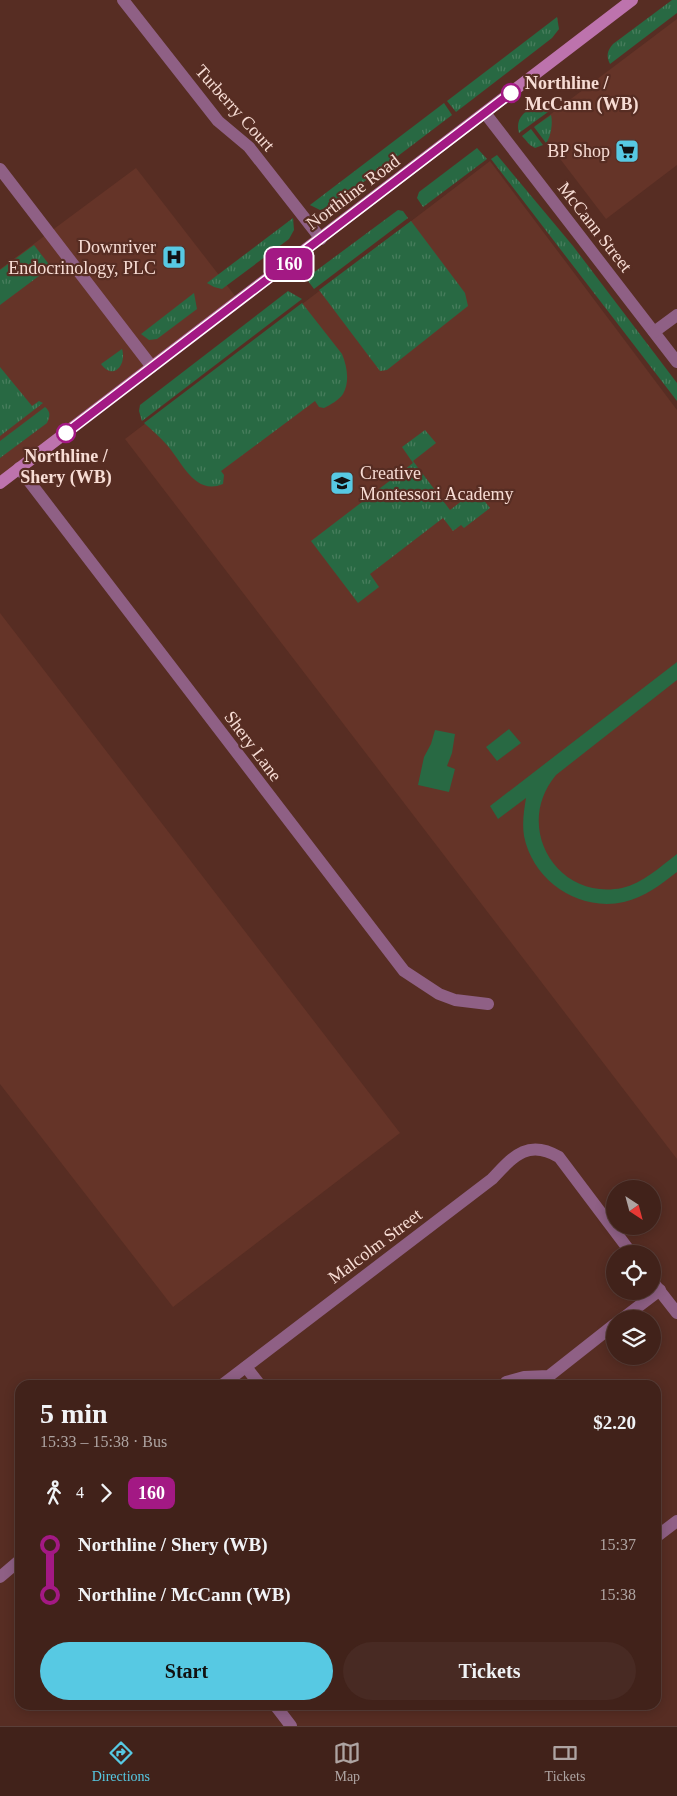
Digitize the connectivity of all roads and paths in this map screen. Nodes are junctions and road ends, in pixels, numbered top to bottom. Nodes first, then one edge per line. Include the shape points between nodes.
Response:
1 (123, 0) edge
2 (632, 0) edge
3 (486, 113) junction
4 (0, 169) edge
5 (321, 238) junction
6 (677, 315) edge
7 (654, 332) junction
8 (677, 362) edge
9 (152, 367) junction
10 (19, 468) junction
11 (0, 483) edge
12 (488, 1004) dead end
13 (625, 1245) edge
14 (661, 1291) edge
15 (641, 1300) edge
16 (631, 1310) edge
17 (677, 1312) edge
18 (606, 1332) edge
19 (246, 1367) junction
20 (229, 1380) edge
21 (256, 1380) edge
22 (515, 1380) edge
23 (548, 1380) edge
24 (677, 1521) edge
25 (661, 1533) edge
26 (15, 1564) edge
27 (0, 1577) edge
28 (279, 1710) edge
29 (291, 1726) edge

1 - 5 street, Turberry Court via 218,121 249,147
2 - 3 main road, Northline Road
3 - 5 main road, Northline Road
3 - 7 street, McCann Street
4 - 9 street
5 - 9 main road, Northline Road
6 - 7 street
7 - 8 street, McCann Street
9 - 10 main road, Northline Road
10 - 11 main road, Northline Road
10 - 12 street, Shery Lane via 404,971 439,994 455,1000
13 - 19 street, Malcolm Street via 566,1164 552,1153 531,1150 516,1154 492,1179
14 - 17 street
15 - 16 street
18 - 23 street
19 - 20 street, Malcolm Street
19 - 21 street
22 - 23 street
24 - 25 street
26 - 27 street
28 - 29 street

